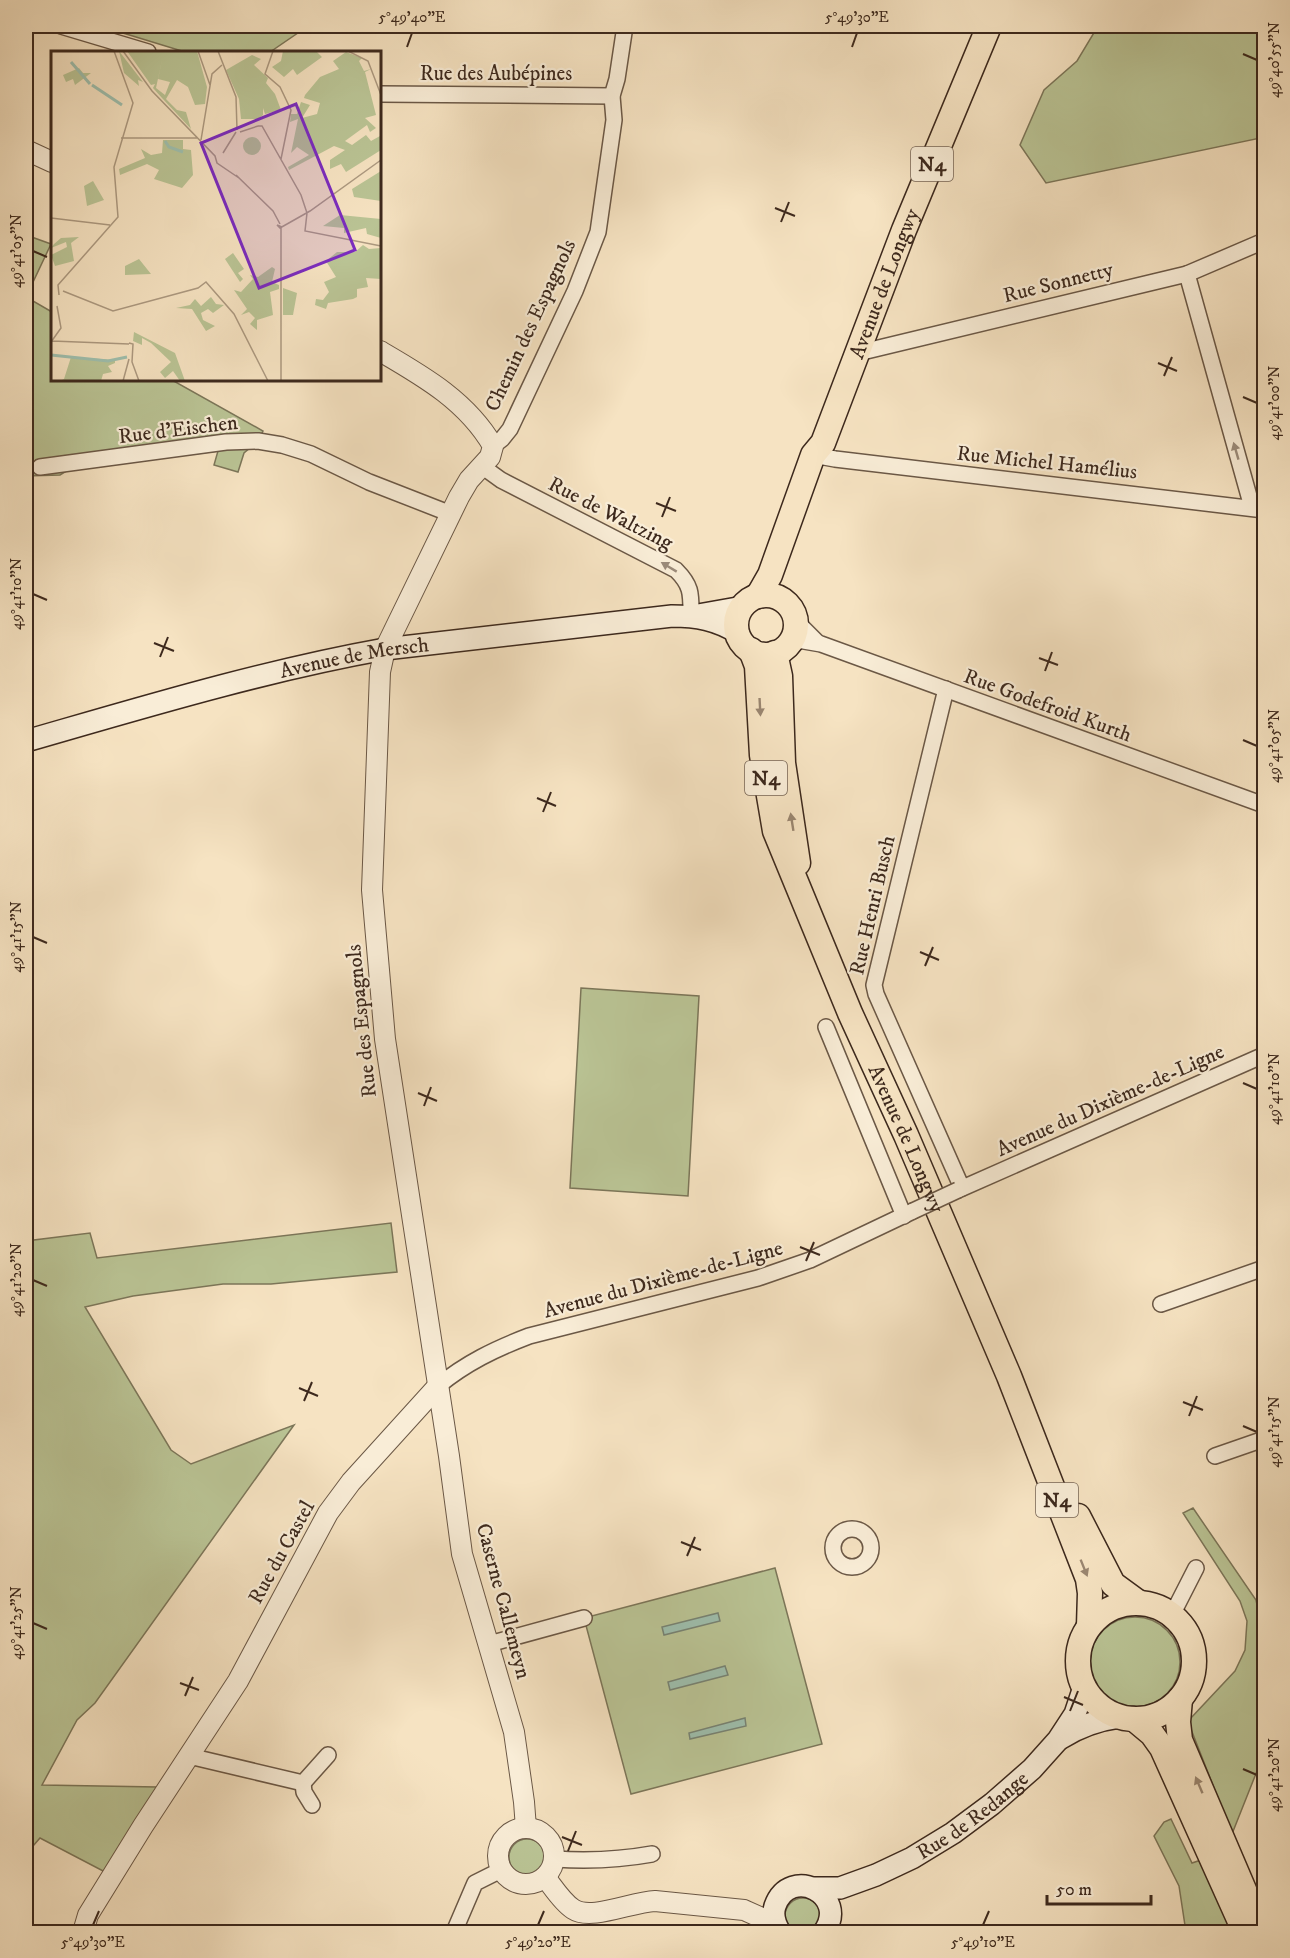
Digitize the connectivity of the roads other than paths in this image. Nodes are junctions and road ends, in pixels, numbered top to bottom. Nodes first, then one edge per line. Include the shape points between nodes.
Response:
1 (61, 26) edge
2 (625, 26) edge
3 (988, 26) edge
4 (145, 51) edge
5 (381, 94) edge
6 (612, 96) junction
7 (26, 150) edge
8 (51, 162) edge
9 (1264, 242) edge
10 (1187, 274) junction
11 (381, 352) edge
12 (858, 353) junction
13 (493, 446) junction
14 (820, 452) junction
15 (40, 467) dead end
16 (483, 467) junction
17 (1258, 508) edge
18 (451, 514) junction
19 (751, 601) junction
20 (691, 616) junction
21 (788, 629) junction
22 (745, 642) junction
23 (385, 649) junction
24 (946, 690) junction
25 (26, 741) edge
26 (1264, 805) edge
27 (804, 901) junction
28 (826, 1027) dead end
29 (1264, 1055) edge
30 (960, 1189) junction
31 (909, 1213) junction
32 (1264, 1268) edge
33 (1161, 1304) dead end
34 (1009, 1376) junction
35 (438, 1386) junction
36 (1264, 1439) edge
37 (1215, 1455) dead end
38 (1196, 1568) dead end
39 (1139, 1603) junction
40 (1172, 1615) junction
41 (584, 1618) dead end
42 (1089, 1626) junction
43 (489, 1644) junction
44 (1084, 1687) junction
45 (1180, 1699) junction
46 (1127, 1718) junction
47 (1058, 1740) junction
48 (328, 1755) dead end
49 (189, 1756) junction
50 (303, 1783) junction
51 (312, 1805) dead end
52 (526, 1828) junction
53 (1214, 1842) junction
54 (652, 1854) dead end
55 (555, 1859) junction
56 (501, 1870) junction
57 (876, 1875) junction
58 (545, 1877) junction
59 (815, 1888) junction
60 (778, 1899) junction
61 (744, 1910) junction
62 (827, 1927) edge
63 (778, 1930) edge
64 (83, 1932) edge
65 (454, 1932) edge
66 (1244, 1932) edge
67 (1262, 1932) edge

1 - 4 street
2 - 6 street, Chemin des Espagnols
3 - 12 main road, Avenue de Longwy / N4
5 - 6 street, Rue des Aubépines
6 - 13 street, Chemin des Espagnols via 613,131 594,245 510,429
7 - 8 street
9 - 10 street, Rue Sonnetty
10 - 12 street, Rue Sonnetty
17 -> 10 street
11 - 13 street via 451,396
12 - 14 main road, Avenue de Longwy / N4
13 - 16 street, Chemin des Espagnols
14 - 17 street, Rue Michel Hamélius
14 - 19 main road, Avenue de Longwy / N4 via 770,575
14 - 21 main road, Avenue de Longwy / N4 via 786,565
15 - 18 street, Rue d'Eischen via 258,441 311,454
16 - 18 street, Chemin des Espagnols via 469,480
20 -> 16 street, Rue de Waltzing via 687,582 676,570
18 - 23 street, Chemin des Espagnols
19 - 20 main road, Avenue de Mersch
19 - 21 main road via 774,596
19 - 22 main road, N4 via 737,624
20 - 22 main road, Avenue de Mersch via 715,621
20 - 23 main road, Avenue de Mersch
21 - 22 main road via 767,654
21 - 24 street, Rue Godefroid Kurth
27 -> 21 main road, Avenue de Longwy / N4 via 783,763 780,676
22 -> 27 main road, Avenue de Longwy / N4 via 757,666 762,755 775,831
23 - 25 main road, Avenue de Mersch via 219,686
23 - 35 street, Rue des Espagnols via 380,672 372,890 385,1039
24 - 26 street, Rue Godefroid Kurth
24 - 30 street, Rue Henri Busch via 874,985
27 - 34 main road, Avenue de Longwy / N4
28 - 31 street
29 - 30 street, Avenue du Dixième-de-Ligne
30 - 31 street, Avenue du Dixième-de-Ligne, bridge
31 - 35 street, Avenue du Dixième-de-Ligne via 810,1260 758,1278 529,1336 460,1368
32 - 33 street
34 - 39 main road, N4 via 1107,1574 1113,1584
34 -> 42 main road, N4 via 1088,1579
35 - 43 street, Caserne Callemeyn via 462,1554
35 - 49 street, Rue du Castel via 328,1513 238,1682
36 - 37 street
38 - 40 street
39 - 40 main road, N4
39 - 42 main road via 1111,1609
40 - 45 main road, N4 via 1192,1646 1194,1665 1190,1683
41 - 43 street
42 - 44 main road, N4 via 1078,1656 1078,1672
43 - 52 street, Caserne Callemeyn via 514,1732
44 - 46 main road, N4 via 1104,1710
44 - 47 main road via 1075,1714
45 - 46 main road via 1151,1717
53 -> 45 main road, N4 via 1180,1740
46 - 47 main road via 1101,1719
46 - 53 main road, N4 via 1152,1734 1162,1748
47 - 57 main road, Rue de Redange via 1032,1769 954,1833
48 - 50 street
49 - 50 street
49 - 64 street, Rue du Castel via 88,1915
50 - 51 street
52 - 55 street via 535,1829 550,1841
52 - 56 street via 514,1830 499,1847
53 - 66 main road, N4
53 - 67 main road, N4
54 - 55 street via 625,1859
55 - 58 street via 553,1869
56 - 58 street via 507,1878 526,1885
56 - 65 street via 475,1883
57 - 59 main road, Rue de Redange via 840,1888
57 - 62 main road, Rue de Redange via 846,1899
58 - 61 street via 572,1908 586,1913 655,1901
59 - 60 main road, Rue de Redange via 795,1886
59 - 62 main road via 831,1911
60 - 61 street
60 - 63 main road via 773,1911
61 - 63 street

